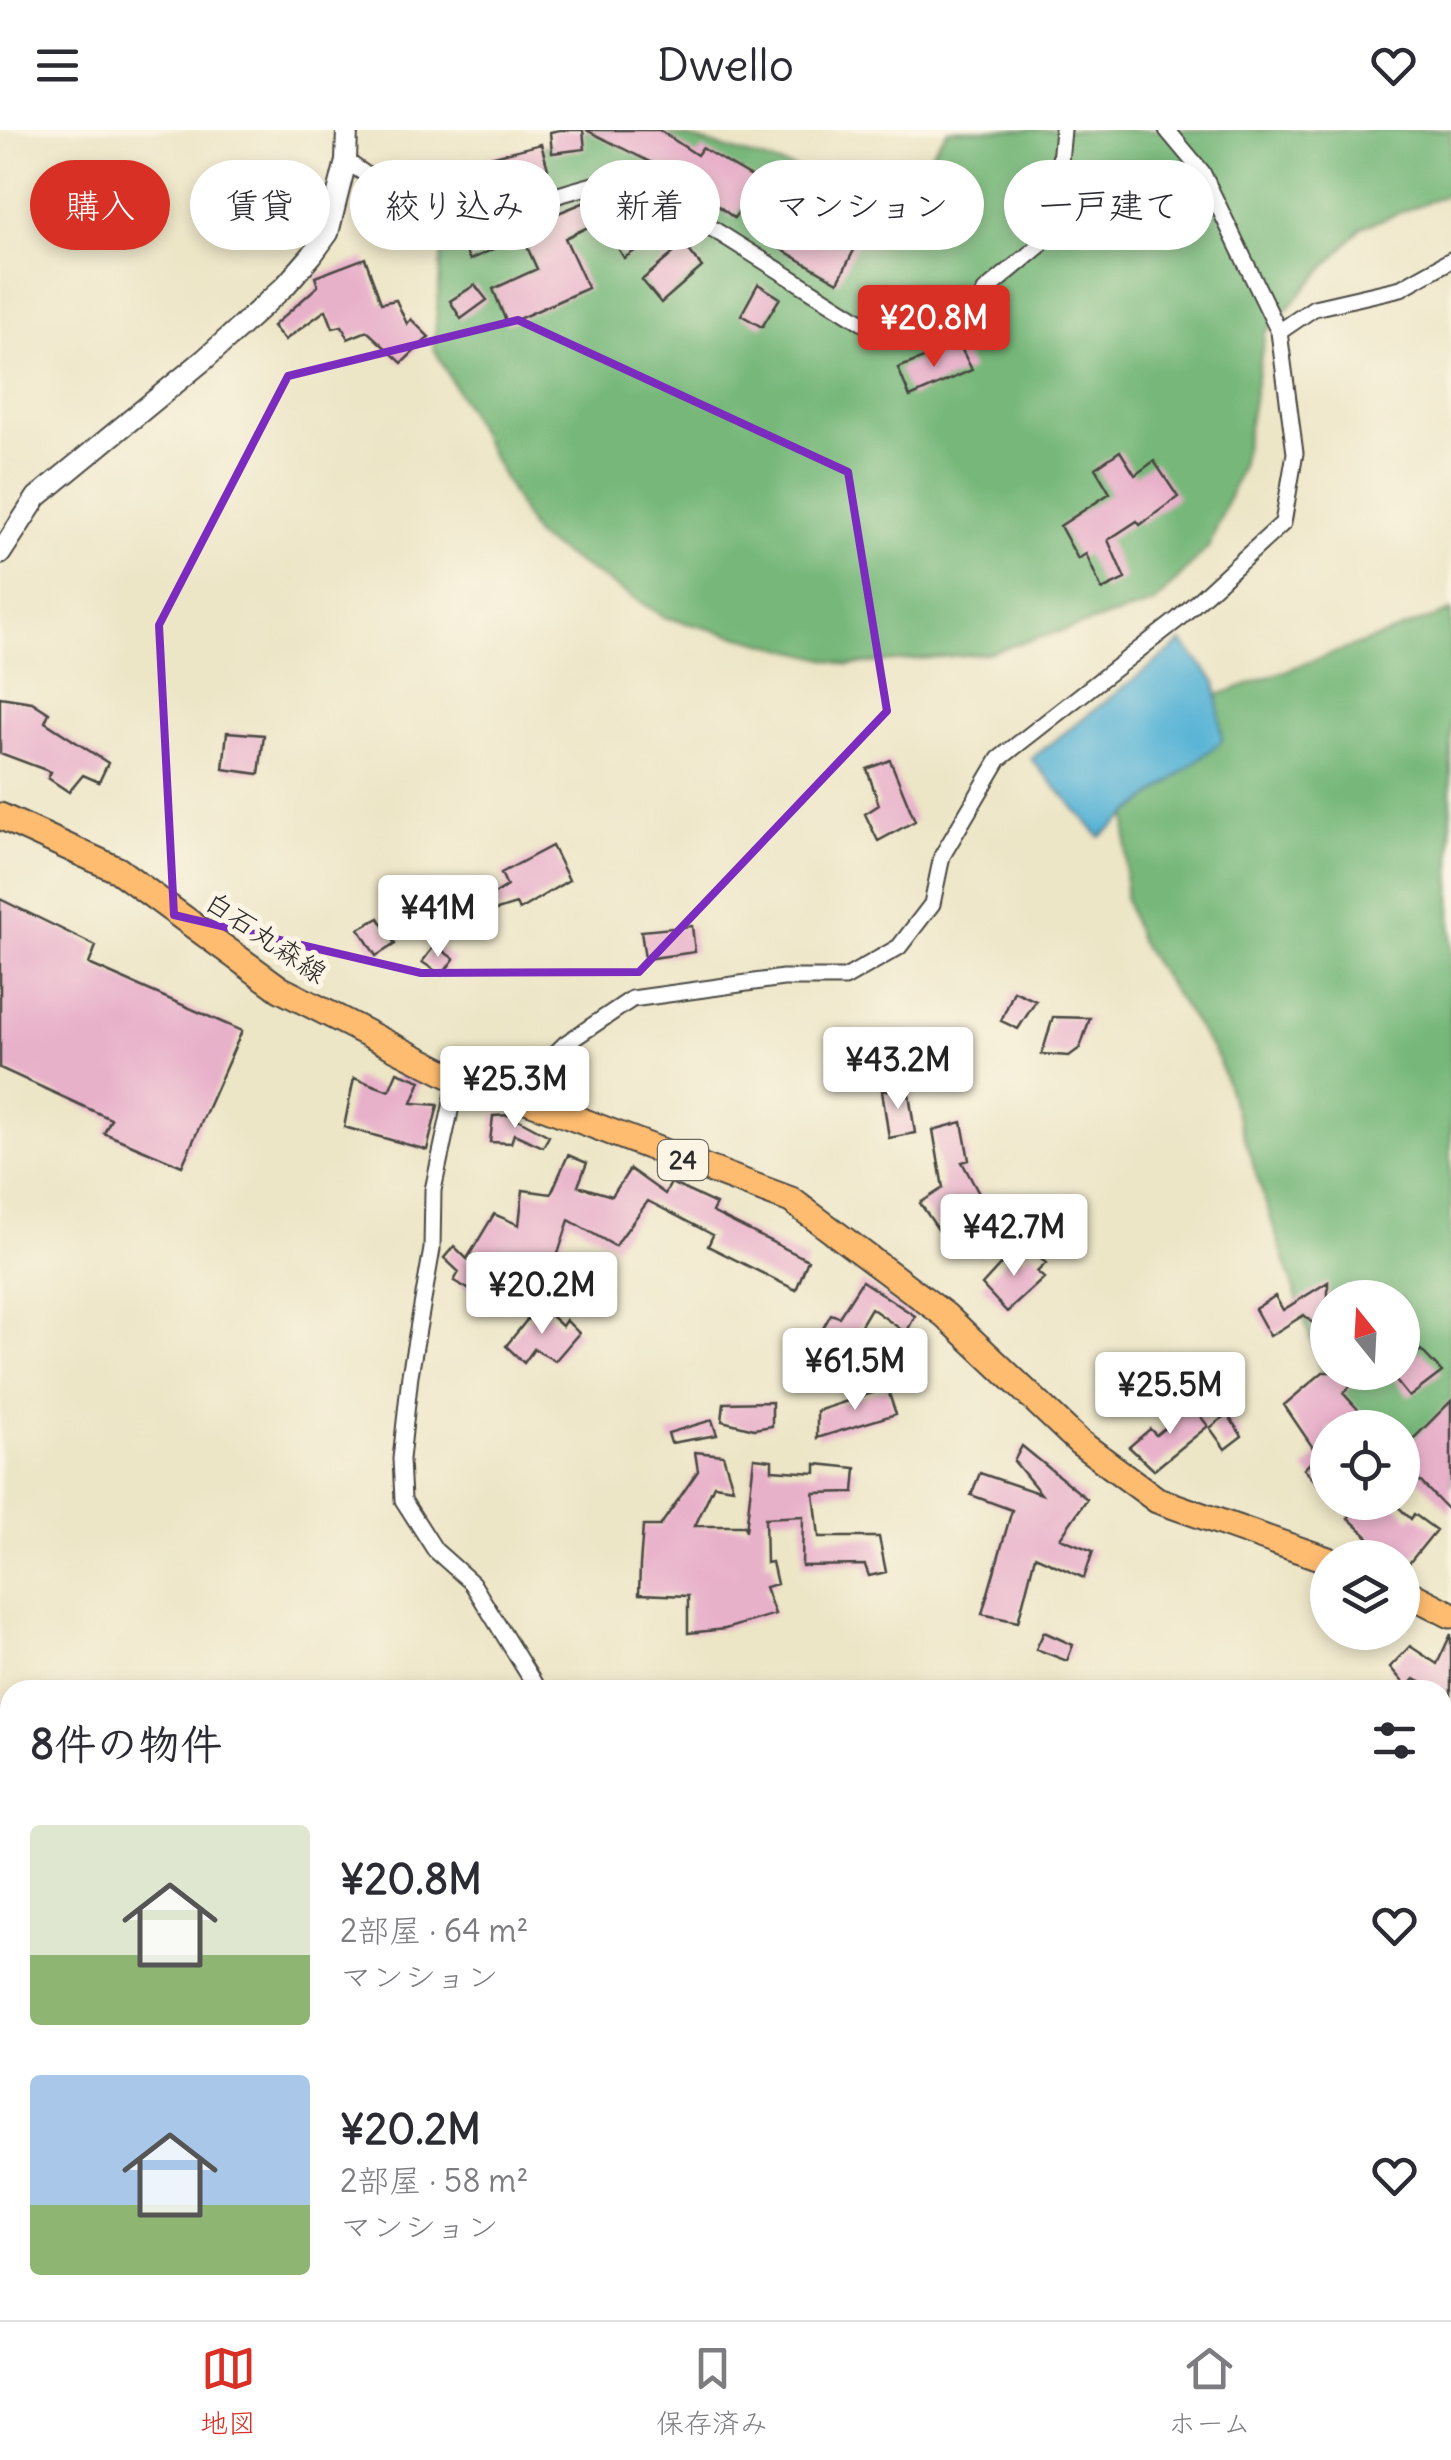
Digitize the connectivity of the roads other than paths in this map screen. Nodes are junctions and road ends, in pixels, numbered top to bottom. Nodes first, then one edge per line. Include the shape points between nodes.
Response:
1 (347, 130) edge
2 (1063, 130) edge
3 (1167, 130) edge
4 (346, 161) junction
5 (1451, 260) edge
6 (1279, 332) junction
7 (0, 554) edge
8 (0, 816) edge
9 (457, 1079) junction
10 (512, 1095) junction
11 (1310, 1554) edge
12 (1420, 1600) edge
13 (1451, 1616) edge
14 (532, 1680) edge

1 - 4 street
2 - 4 street via 1054,224 1039,246 985,291 968,326 947,338 879,333 630,177 469,217 423,209
3 - 6 street via 1202,172
4 - 7 street via 328,234 294,276 37,498
5 - 6 street via 1401,288 1314,308
6 - 10 street via 1295,453 1283,523 1177,620 998,759 942,856 932,904 898,948 845,978 782,978 632,999 566,1044
8 - 9 main road, 白石丸森線 / 24 via 118,870 280,989
9 - 10 main road, 白石丸森線 / 24
9 - 14 street via 433,1190 432,1249 401,1459 403,1500 435,1550 472,1583
10 - 11 main road, 白石丸森線 / 24 via 790,1200 945,1315 1079,1442 1157,1500
12 - 13 main road

